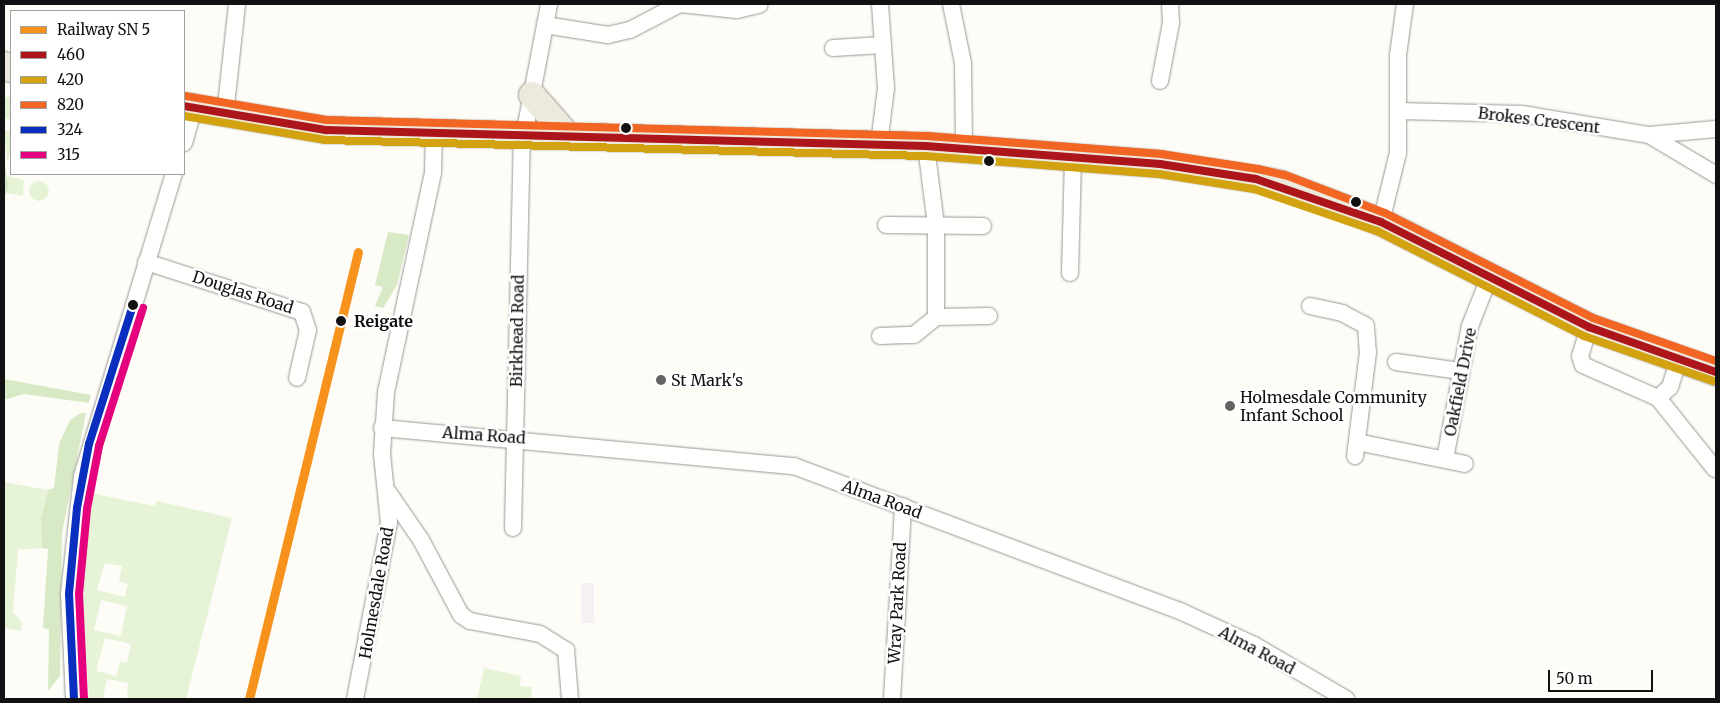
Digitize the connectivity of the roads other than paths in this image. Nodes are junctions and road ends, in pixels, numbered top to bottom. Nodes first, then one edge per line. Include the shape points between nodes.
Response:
1 (237, 4) edge
2 (549, 4) edge
3 (880, 4) edge
4 (951, 4) edge
5 (1170, 4) edge
6 (1405, 4) edge
7 (759, 5) dead end
8 (546, 25) junction
9 (883, 45) junction
10 (833, 48) dead end
11 (1160, 81) dead end
12 (532, 95) junction
13 (189, 107) edge
14 (1399, 111) junction
15 (225, 115) junction
16 (1716, 129) edge
17 (434, 132) junction
18 (524, 134) junction
19 (568, 135) junction
20 (1649, 135) junction
21 (185, 137) edge
22 (879, 144) junction
23 (926, 146) junction
24 (964, 149) junction
25 (1073, 156) junction
26 (174, 175) edge
27 (1716, 175) edge
28 (1381, 222) junction
29 (886, 225) dead end
30 (936, 225) junction
31 (983, 226) dead end
32 (146, 262) junction
33 (1070, 273) dead end
34 (1489, 278) junction
35 (1310, 306) dead end
36 (990, 316) dead end
37 (936, 317) junction
38 (1589, 327) junction
39 (880, 336) dead end
40 (1678, 361) junction
41 (1396, 362) dead end
42 (1460, 371) junction
43 (1716, 372) edge
44 (297, 378) dead end
45 (1658, 398) junction
46 (382, 428) junction
47 (515, 437) junction
48 (1445, 459) junction
49 (1465, 464) dead end
50 (1716, 470) edge
51 (388, 492) junction
52 (902, 506) junction
53 (513, 528) dead end
54 (74, 699) edge
55 (356, 699) edge
56 (570, 699) edge
57 (892, 699) edge
58 (1346, 699) edge

1 - 15 street
2 - 8 street, Birkhead Road
3 - 9 street
4 - 24 street via 962,52
5 - 11 street via 1171,23
6 - 14 street via 1398,54
7 - 8 street via 737,10 680,4 630,30 608,34
8 - 12 street, Birkhead Road
9 - 10 street
9 - 22 street via 885,99
12 - 18 street, Birkhead Road
12 - 19 main road
13 - 15 main road
13 - 21 street
14 - 20 street, Brokes Crescent via 1522,114
14 - 28 street via 1394,179
15 - 17 main road via 309,129
16 - 20 street, Brokes Crescent
17 - 18 main road
17 - 46 street, Holmesdale Road via 433,172 402,311
18 - 19 main road
18 - 47 street, Birkhead Road
19 - 22 main road
20 - 27 street, Brokes Crescent
22 - 23 main road
23 - 24 main road
23 - 30 street
24 - 25 main road
25 - 28 main road via 1281,184
25 - 33 street
26 - 32 street
28 - 34 main road
29 - 30 street
30 - 31 street
30 - 37 street
32 - 44 street, Douglas Road via 302,312 308,330
32 - 54 street via 82,476 70,594
34 - 38 main road
34 - 42 street, Oakfield Drive
35 - 48 street, Oakfield Drive via 1342,313 1366,326 1368,352 1356,449
36 - 37 street
37 - 39 street via 914,335
38 - 40 main road
38 - 45 street via 1580,356 1584,365
40 - 43 main road
40 - 45 street via 1670,386
41 - 42 street
42 - 48 street, Oakfield Drive
45 - 50 street
46 - 47 street, Alma Road
46 - 51 street, Holmesdale Road
47 - 52 street, Alma Road via 794,466
47 - 53 street, Birkhead Road
48 - 49 street, Oakfield Drive
51 - 55 street, Holmesdale Road via 382,571
51 - 56 street via 421,540 461,615 470,621 540,634 566,650
52 - 57 street, Wray Park Road
52 - 58 street, Alma Road via 1180,611 1254,645

